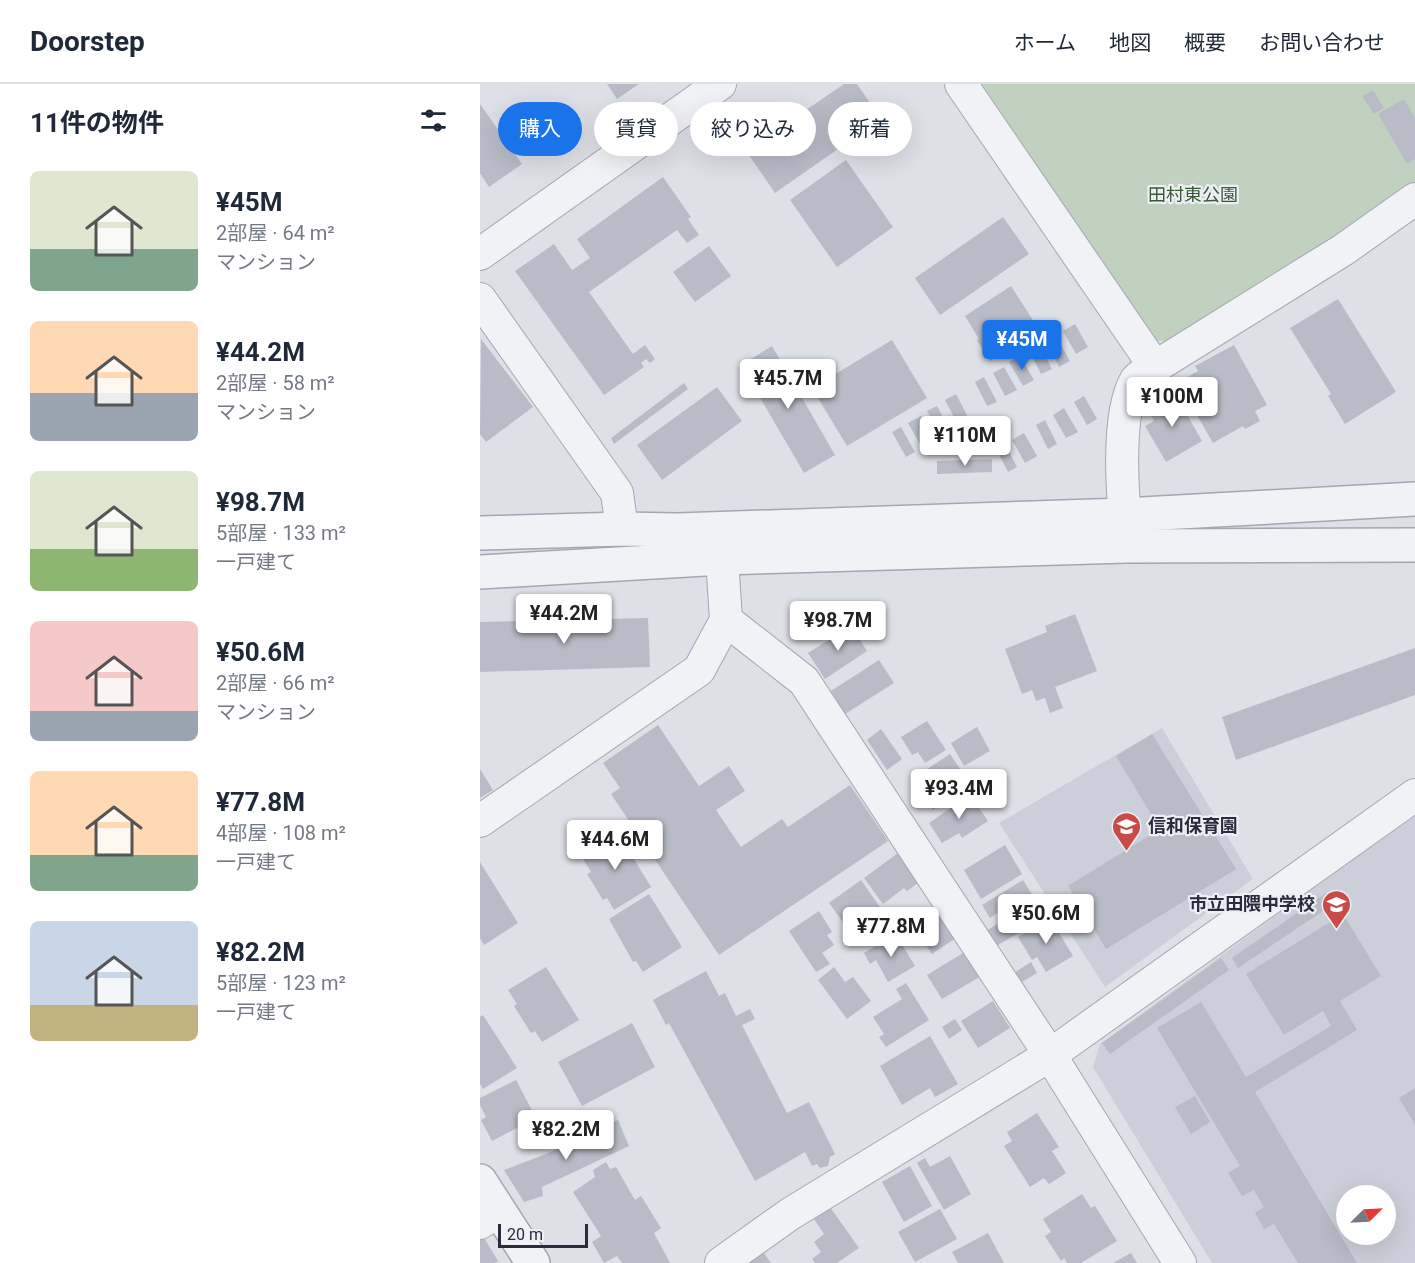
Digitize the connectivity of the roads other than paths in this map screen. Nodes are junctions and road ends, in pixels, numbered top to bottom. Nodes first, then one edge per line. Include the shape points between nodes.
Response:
1 (720, 84) edge
2 (961, 84) edge
3 (1415, 199) edge
4 (480, 254) edge
5 (480, 299) edge
6 (1155, 367) junction
7 (1415, 498) edge
8 (622, 529) junction
9 (1126, 530) junction
10 (480, 533) edge
11 (1415, 545) edge
12 (722, 558) junction
13 (480, 572) edge
14 (726, 620) junction
15 (1415, 795) edge
16 (480, 820) edge
17 (1050, 1055) junction
18 (480, 1181) edge
19 (489, 1217) edge
20 (533, 1263) edge
21 (721, 1263) edge
22 (1180, 1263) edge

1 - 4 street
2 - 6 street
3 - 6 street via 1343,250
5 - 8 street via 617,493
6 - 9 street via 1137,379 1127,408 1122,475
7 - 9 street
8 - 9 street
8 - 10 street
9 - 11 street
9 - 12 street
12 - 13 street
12 - 14 street
14 - 16 street via 699,670
14 - 17 street via 804,681
15 - 17 street
17 - 21 street via 790,1214
17 - 22 street
18 - 19 street
19 - 20 street

